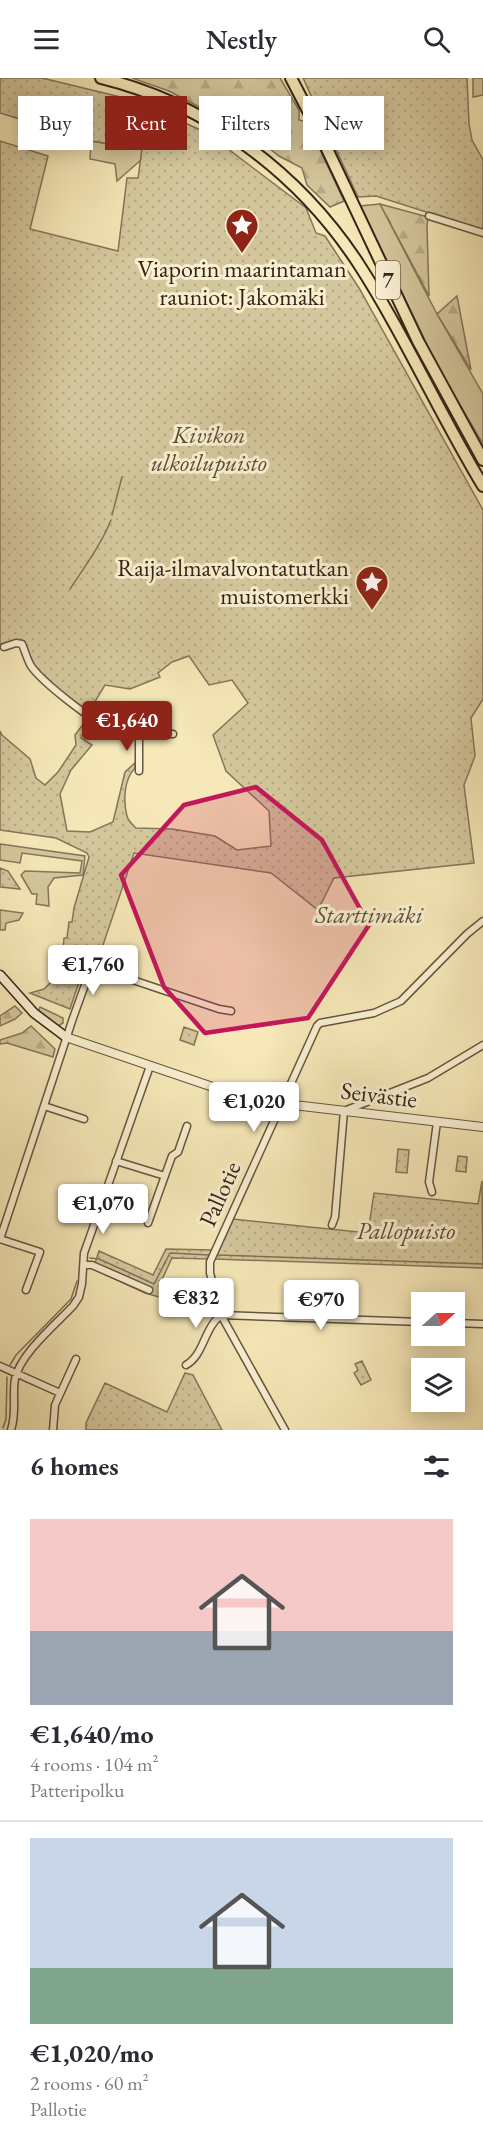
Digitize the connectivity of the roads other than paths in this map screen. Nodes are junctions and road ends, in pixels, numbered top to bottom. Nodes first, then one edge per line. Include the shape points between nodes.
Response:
1 (101, 78) edge
2 (291, 78) edge
3 (429, 216) dead end
4 (483, 233) edge
5 (483, 460) edge
6 (483, 486) edge
7 (2, 647) edge
8 (139, 734) junction
9 (173, 734) dead end
10 (139, 771) dead end
11 (483, 921) edge
12 (0, 975) edge
13 (231, 1011) dead end
14 (66, 1037) junction
15 (483, 1045) edge
16 (150, 1066) junction
17 (282, 1104) junction
18 (44, 1107) junction
19 (344, 1111) junction
20 (84, 1119) dead end
21 (437, 1122) junction
22 (187, 1126) dead end
23 (483, 1127) edge
24 (116, 1161) junction
25 (165, 1176) junction
26 (432, 1192) dead end
27 (148, 1223) dead end
28 (332, 1225) dead end
29 (0, 1239) edge
30 (86, 1265) dead end
31 (26, 1290) dead end
32 (149, 1290) dead end
33 (221, 1315) junction
34 (411, 1322) edge
35 (465, 1323) edge
36 (483, 1324) edge
37 (76, 1359) dead end
38 (186, 1365) dead end
39 (0, 1366) edge
40 (16, 1374) junction
41 (60, 1393) junction
42 (11, 1430) edge
43 (53, 1430) edge
44 (285, 1430) edge

1 - 6 highway, 7 via 200,116 259,155 306,197 365,274
2 - 5 highway, 7 via 402,310
3 - 4 street
7 - 8 street via 21,644 36,671 91,718 113,730
8 - 9 street
8 - 10 street
11 - 17 street, Pallotie via 401,1001 374,1013 320,1023
12 - 14 main road via 34,1013
13 - 14 street via 95,968 89,973
14 - 16 street, Seivästie
14 - 18 street
15 - 19 street via 428,1078
16 - 17 street, Seivästie via 235,1095
16 - 24 street
17 - 19 street, Seivästie
17 - 33 street, Pallotie via 210,1262
18 - 20 street
18 - 29 street
19 - 21 street, Seivästie
19 - 28 street
21 - 23 street, Seivästie
21 - 26 street via 429,1182
22 - 25 street
24 - 25 street
24 - 40 street via 84,1253 79,1297 27,1355
25 - 27 street
29 - 31 street via 40,1252
30 - 32 street
33 - 34 street
33 - 38 street via 212,1323 194,1361
33 - 44 street, Pallotie
35 - 36 street
37 - 41 street
39 - 40 street
40 - 41 street
40 - 42 street
41 - 43 street via 54,1408

